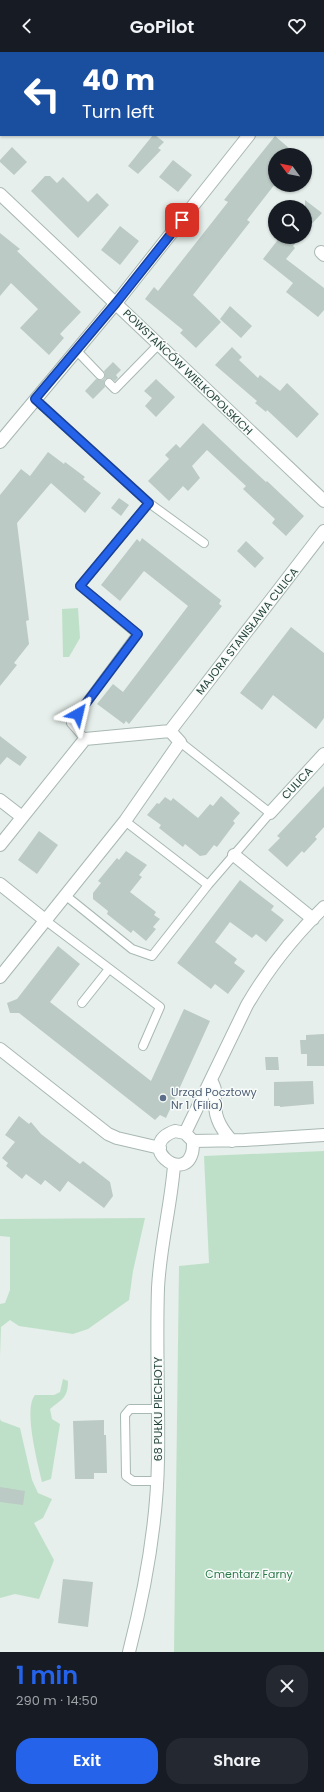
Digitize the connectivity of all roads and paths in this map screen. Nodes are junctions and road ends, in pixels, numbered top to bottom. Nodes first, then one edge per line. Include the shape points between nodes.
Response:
1 (248, 136) edge
2 (0, 194) edge
3 (116, 303) junction
4 (159, 344) junction
5 (76, 350) junction
6 (100, 375) dead end
7 (108, 383) dead end
8 (35, 399) junction
9 (0, 442) edge
10 (324, 501) edge
11 (149, 503) junction
12 (324, 531) edge
13 (204, 543) dead end
14 (170, 731) junction
15 (85, 739) junction
16 (180, 742) junction
17 (324, 754) edge
18 (0, 800) edge
19 (270, 813) junction
20 (22, 817) junction
21 (125, 820) junction
22 (0, 845) edge
23 (234, 856) junction
24 (0, 884) edge
25 (208, 885) junction
26 (65, 895) junction
27 (320, 914) edge
28 (45, 920) junction
29 (109, 969) junction
30 (0, 977) edge
31 (82, 1003) dead end
32 (143, 1046) dead end
33 (0, 1049) edge
34 (211, 1080) junction
35 (324, 1135) edge
36 (189, 1137) junction
37 (232, 1141) junction
38 (160, 1148) junction
39 (174, 1165) junction
40 (158, 1409) junction
41 (156, 1481) junction
42 (129, 1652) edge

1 - 3 street
2 - 3 street, POWSTAŃCÓW WIELKOPOLSKICH
3 - 4 street, POWSTAŃCÓW WIELKOPOLSKICH
3 - 5 street
4 - 7 lane via 115,389
4 - 10 street, POWSTAŃCÓW WIELKOPOLSKICH
5 - 6 lane
5 - 8 street
8 - 9 street
8 - 11 lane
11 - 13 lane
11 - 15 lane via 80,586 138,634 71,723
12 - 14 street, MAJORA STANISŁAWA CULICA
14 - 15 street
14 - 16 street
15 - 20 street
16 - 19 lane
16 - 21 street
17 - 19 street, CULICA
18 - 20 street
19 - 23 lane
20 - 22 street
21 - 25 lane
21 - 26 street
23 - 25 lane
23 - 27 street
24 - 28 street
25 - 26 lane via 152,956 132,950
26 - 28 street
27 - 34 street via 289,945 259,985
28 - 29 lane
28 - 30 street
29 - 31 lane
29 - 32 lane via 160,1007
33 - 38 street via 108,1134
34 - 36 street
34 - 37 street via 216,1091 217,1118 221,1128
35 - 37 street
36 - 37 street
36 - 38 street via 175,1131 167,1134
36 - 39 street via 192,1154 182,1164
38 - 39 street via 162,1156
39 - 40 street, 68 PUŁKU PIECHOTY via 158,1287
40 - 41 street, 68 PUŁKU PIECHOTY
40 - 41 lane via 130,1409 125,1415 126,1476 133,1481
41 - 42 street, 68 PUŁKU PIECHOTY via 148,1567

